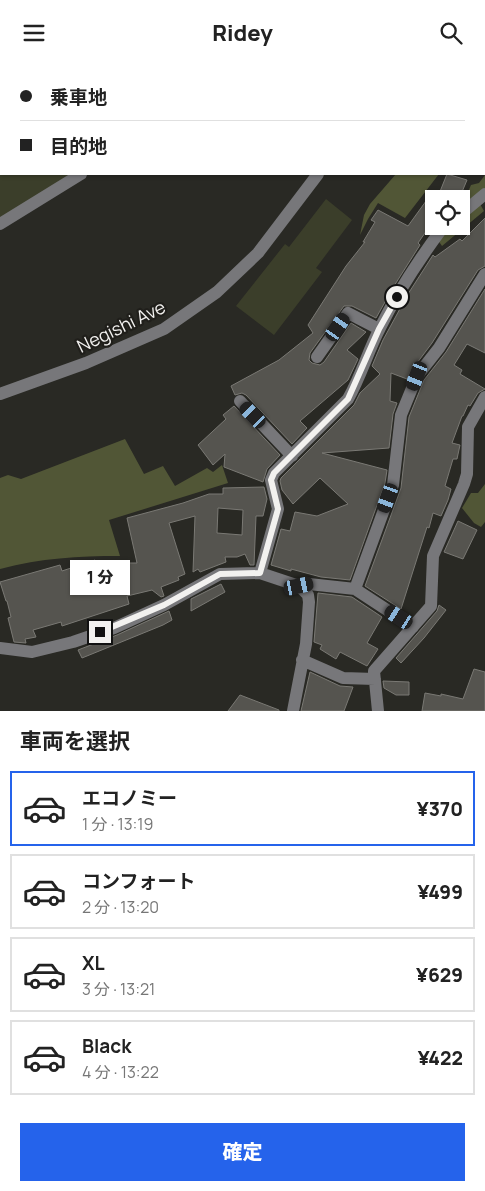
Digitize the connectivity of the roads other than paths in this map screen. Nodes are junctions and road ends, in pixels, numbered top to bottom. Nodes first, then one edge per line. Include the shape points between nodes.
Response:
1 (79, 175) edge
2 (317, 175) edge
3 (485, 194) edge
4 (470, 206) edge
5 (0, 224) edge
6 (437, 235) edge
7 (485, 275) edge
8 (379, 329) junction
9 (317, 357) dead end
10 (0, 394) edge
11 (485, 397) edge
12 (240, 401) dead end
13 (292, 456) junction
14 (260, 573) junction
15 (299, 586) junction
16 (355, 589) junction
17 (414, 627) junction
18 (0, 649) edge
19 (302, 660) junction
20 (375, 679) junction
21 (293, 711) edge
22 (378, 711) edge

1 - 5 street
2 - 10 street, Negishi Ave via 258,253 217,292 164,329 94,360
3 - 4 street
6 - 8 street
7 - 16 street via 439,348 417,376 401,415 393,485
8 - 9 street via 348,313
8 - 13 street via 348,399
11 - 17 street via 468,427 464,484 433,556 431,607
12 - 13 street
13 - 14 street via 271,480 278,509
14 - 15 street
14 - 18 street via 220,574 164,605 73,641 32,652
15 - 16 street via 309,584
15 - 19 street via 308,595 309,602
16 - 17 street
17 - 20 street via 374,671
19 - 20 street via 343,678
19 - 21 street
20 - 22 street

